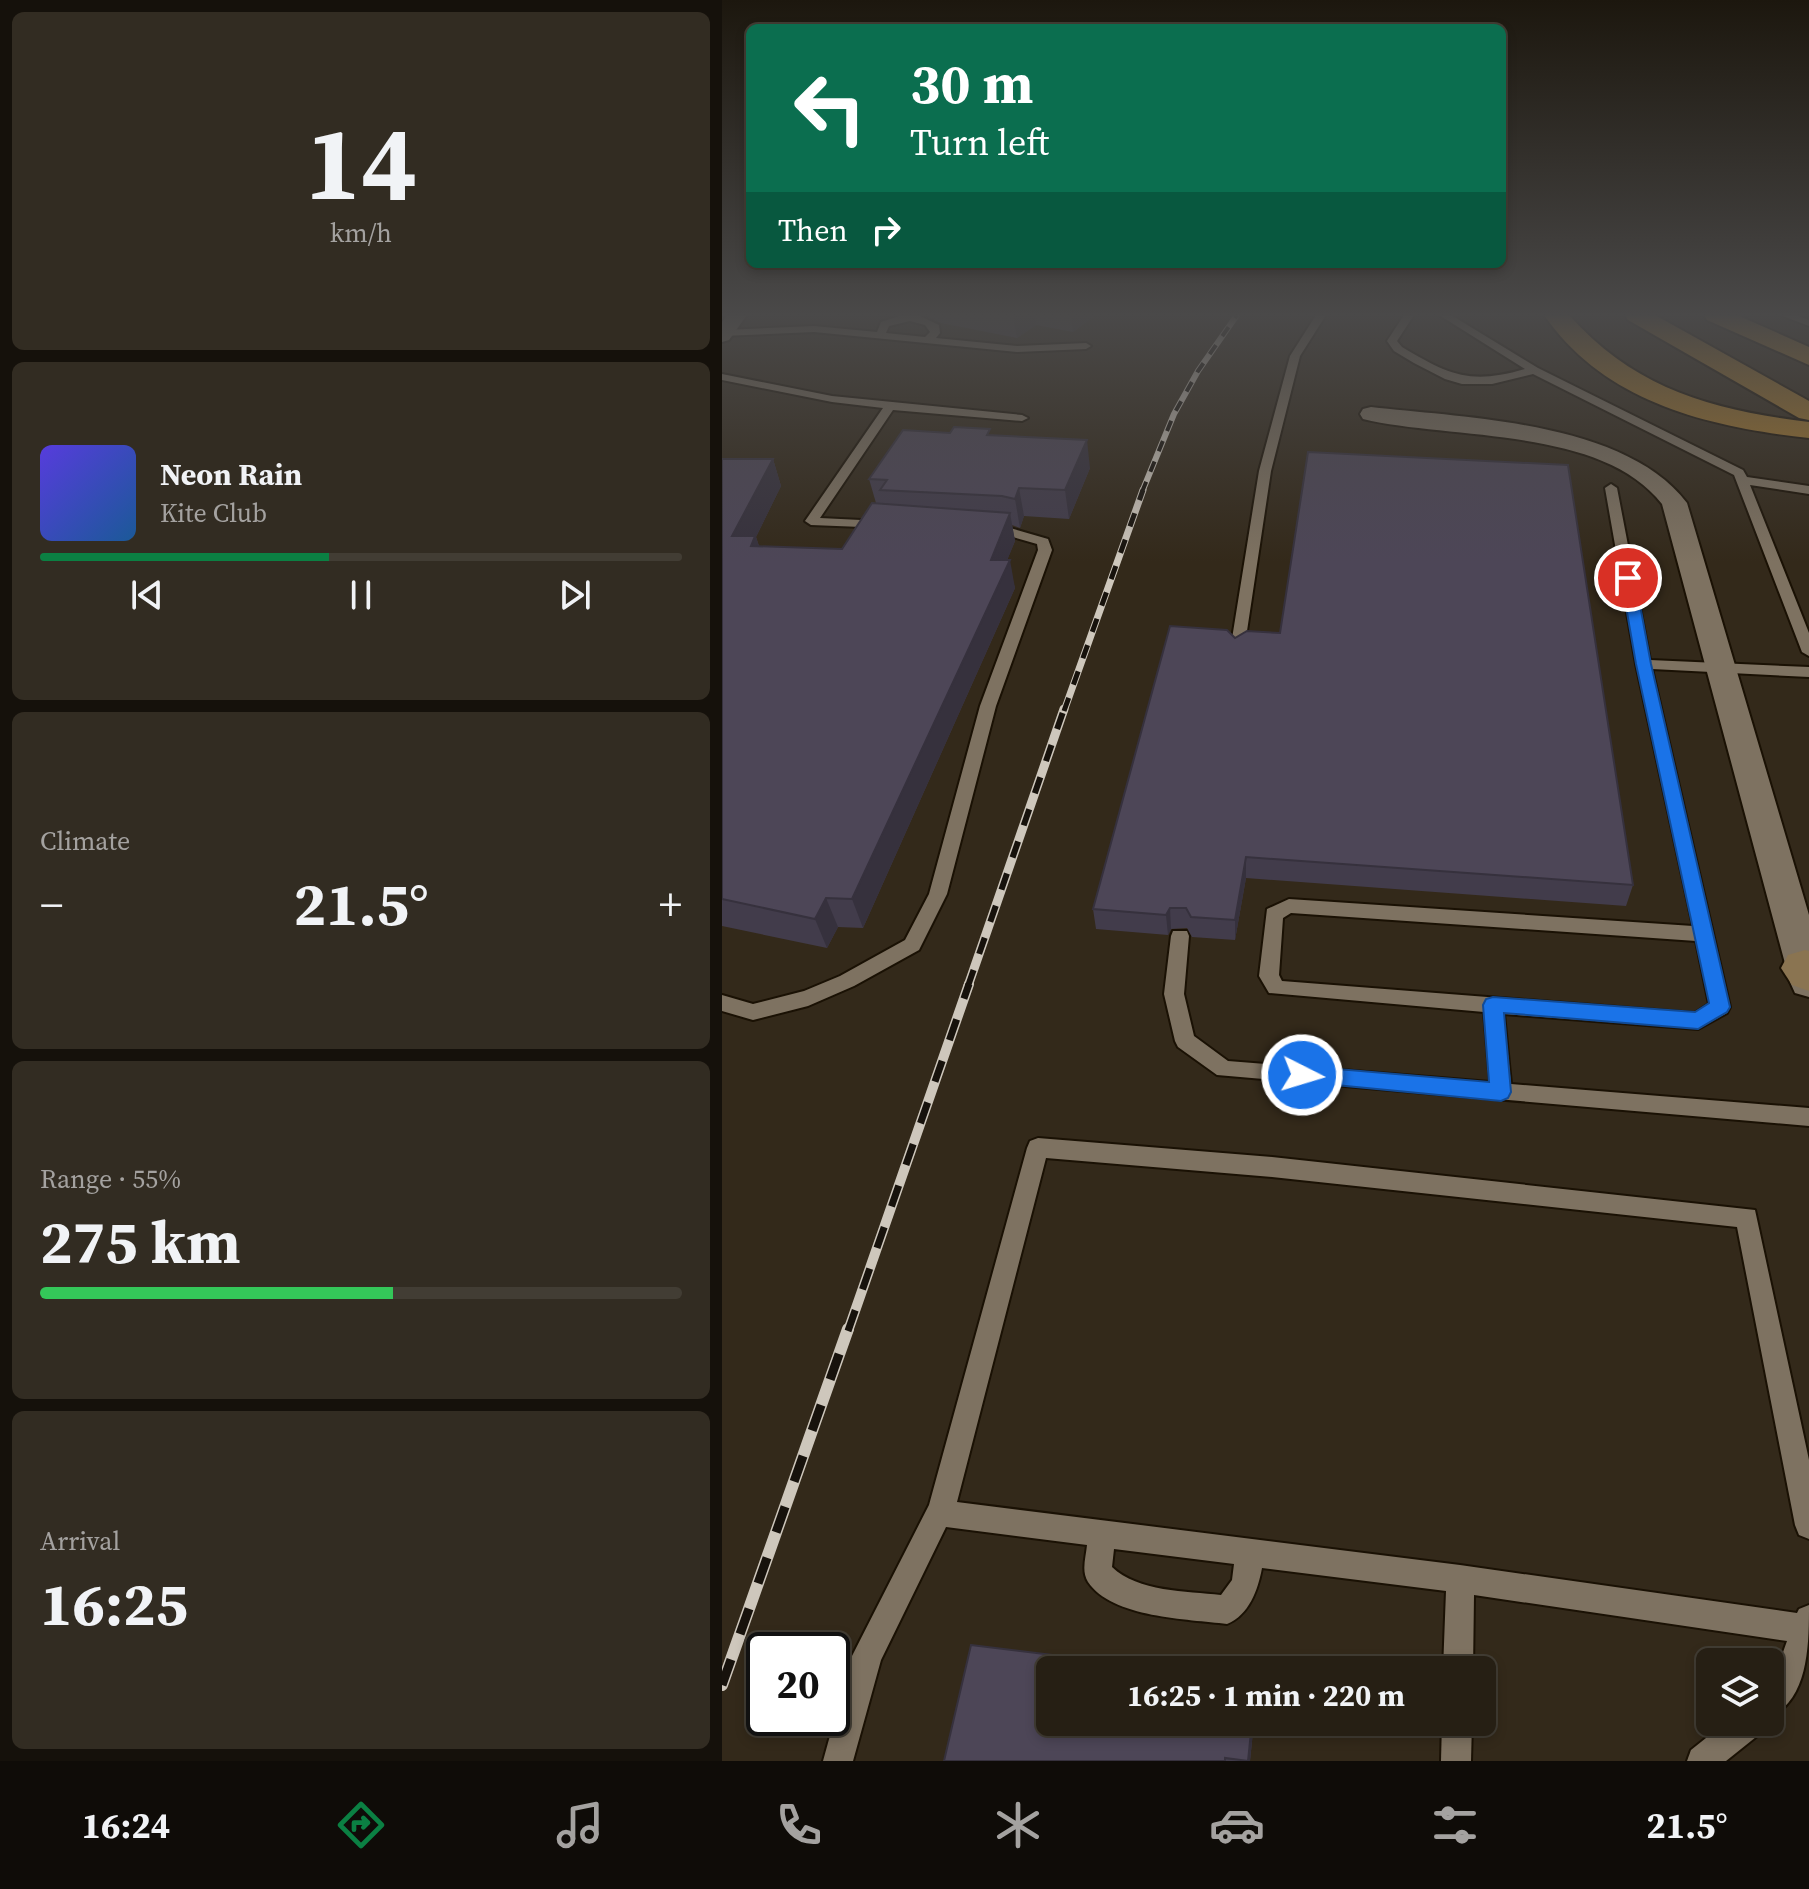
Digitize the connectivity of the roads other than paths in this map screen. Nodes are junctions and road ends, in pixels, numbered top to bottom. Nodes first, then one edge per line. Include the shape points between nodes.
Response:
1 (829, 397) edge
2 (1284, 397) edge
3 (1589, 397) edge
4 (1671, 397) edge
5 (1783, 397) edge
6 (890, 406) junction
7 (1809, 412) edge
8 (1371, 414) dead end
9 (1022, 418) dead end
10 (1809, 430) edge
11 (1742, 480) junction
12 (1611, 488) dead end
13 (1809, 490) edge
14 (902, 526) edge
15 (977, 530) edge
16 (1237, 651) edge
17 (1809, 652) edge
18 (1643, 664) junction
19 (1722, 670) junction
20 (1809, 672) edge
21 (1704, 934) junction
22 (1180, 936) dead end
23 (1808, 974) edge
24 (722, 1003) edge
25 (1493, 1005) junction
26 (1501, 1092) junction
27 (1809, 1117) edge
28 (942, 1507) junction
29 (1809, 1525) edge
30 (1102, 1533) junction
31 (1250, 1552) junction
32 (1460, 1579) junction
33 (1808, 1624) edge
34 (1458, 1656) edge
35 (1784, 1685) edge
36 (1457, 1736) edge
37 (1733, 1736) edge
38 (838, 1761) edge
39 (1456, 1761) edge
40 (1702, 1761) edge

1 - 6 lane
2 - 16 lane via 1265,471
3 - 11 lane via 1720,462
4 - 10 highway via 1738,420
5 - 7 highway
6 - 9 lane
6 - 14 lane via 811,521
8 - 19 street via 1535,437 1583,449 1634,469 1660,486 1678,508
11 - 13 lane
11 - 17 lane
12 - 18 lane
15 - 24 lane via 1029,536 1043,542 1045,550 988,706 938,894 912,945 821,992 753,1012
18 - 19 lane
18 - 21 lane
19 - 20 lane
19 - 23 street
21 - 25 lane via 1720,1007 1698,1021
21 - 25 lane via 1289,906 1274,914 1269,976 1276,988
22 - 26 lane via 1174,994 1185,1041 1224,1069
25 - 26 lane
26 - 27 lane
28 - 29 lane via 1038,1148 1747,1217
28 - 30 lane via 940,1513
28 - 38 lane via 867,1656
30 - 31 lane
30 - 31 lane via 1098,1572 1115,1589 1155,1601 1227,1610 1245,1585
31 - 32 lane
32 - 33 lane
32 - 34 lane
33 - 35 lane
36 - 39 lane
37 - 40 lane

